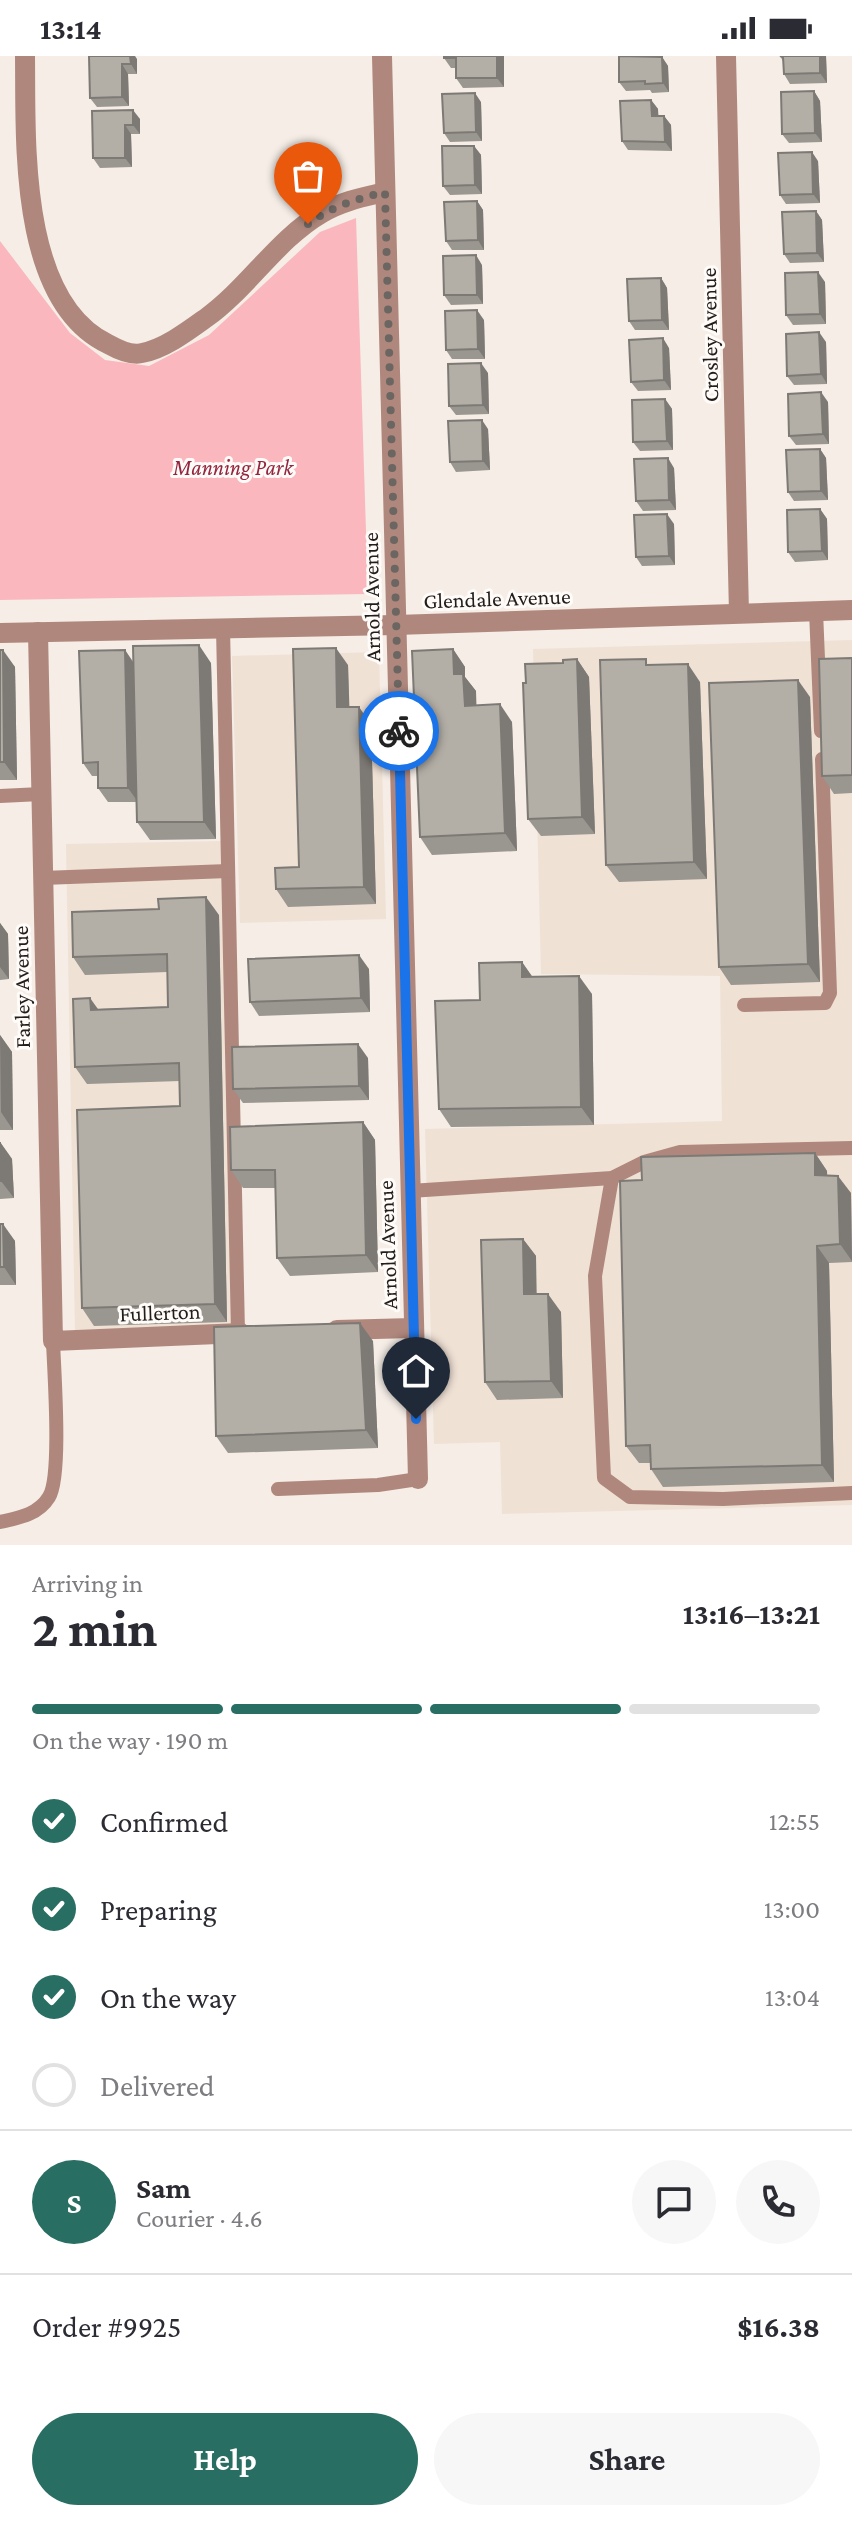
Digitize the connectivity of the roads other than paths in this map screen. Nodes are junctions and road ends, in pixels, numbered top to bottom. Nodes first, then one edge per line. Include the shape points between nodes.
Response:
1 (25, 56) edge
2 (382, 56) edge
3 (726, 56) edge
4 (385, 192) junction
5 (852, 610) edge
6 (816, 611) junction
7 (739, 613) junction
8 (396, 625) junction
9 (223, 628) junction
10 (38, 632) junction
11 (0, 633) edge
12 (41, 794) junction
13 (0, 796) edge
14 (228, 871) junction
15 (43, 878) junction
16 (744, 1005) dead end
17 (852, 1148) edge
18 (612, 1178) junction
19 (410, 1191) junction
20 (413, 1328) junction
21 (318, 1331) edge
22 (246, 1332) joint
23 (53, 1341) junction
24 (418, 1479) joint
25 (278, 1489) dead end
26 (852, 1493) edge
27 (0, 1522) edge

1 - 4 street via 28,190 35,228 65,307 82,327 117,349 140,354 172,340 206,318 322,213
2 - 4 street, Arnold Avenue
3 - 7 street, Crosley Avenue
4 - 8 street, Arnold Avenue
5 - 6 street, Glendale Avenue
6 - 7 street, Glendale Avenue
6 - 16 lane via 830,993 825,1003
7 - 8 street, Glendale Avenue
8 - 9 street, Glendale Avenue
8 - 19 street, Arnold Avenue
9 - 10 street, Glendale Avenue
9 - 14 lane
10 - 11 street, Glendale Avenue
10 - 12 street, Farley Avenue
12 - 13 lane
12 - 15 street, Farley Avenue
14 - 15 lane
14 - 22 lane
15 - 23 street, Farley Avenue
17 - 18 lane via 680,1152
18 - 19 lane
18 - 26 lane via 595,1276 604,1478 630,1497
19 - 20 street, Arnold Avenue
20 - 21 street
20 - 24 street, Arnold Avenue
22 - 23 street, Fullerton
23 - 27 lane via 56,1466 49,1497 29,1516
24 - 25 lane

